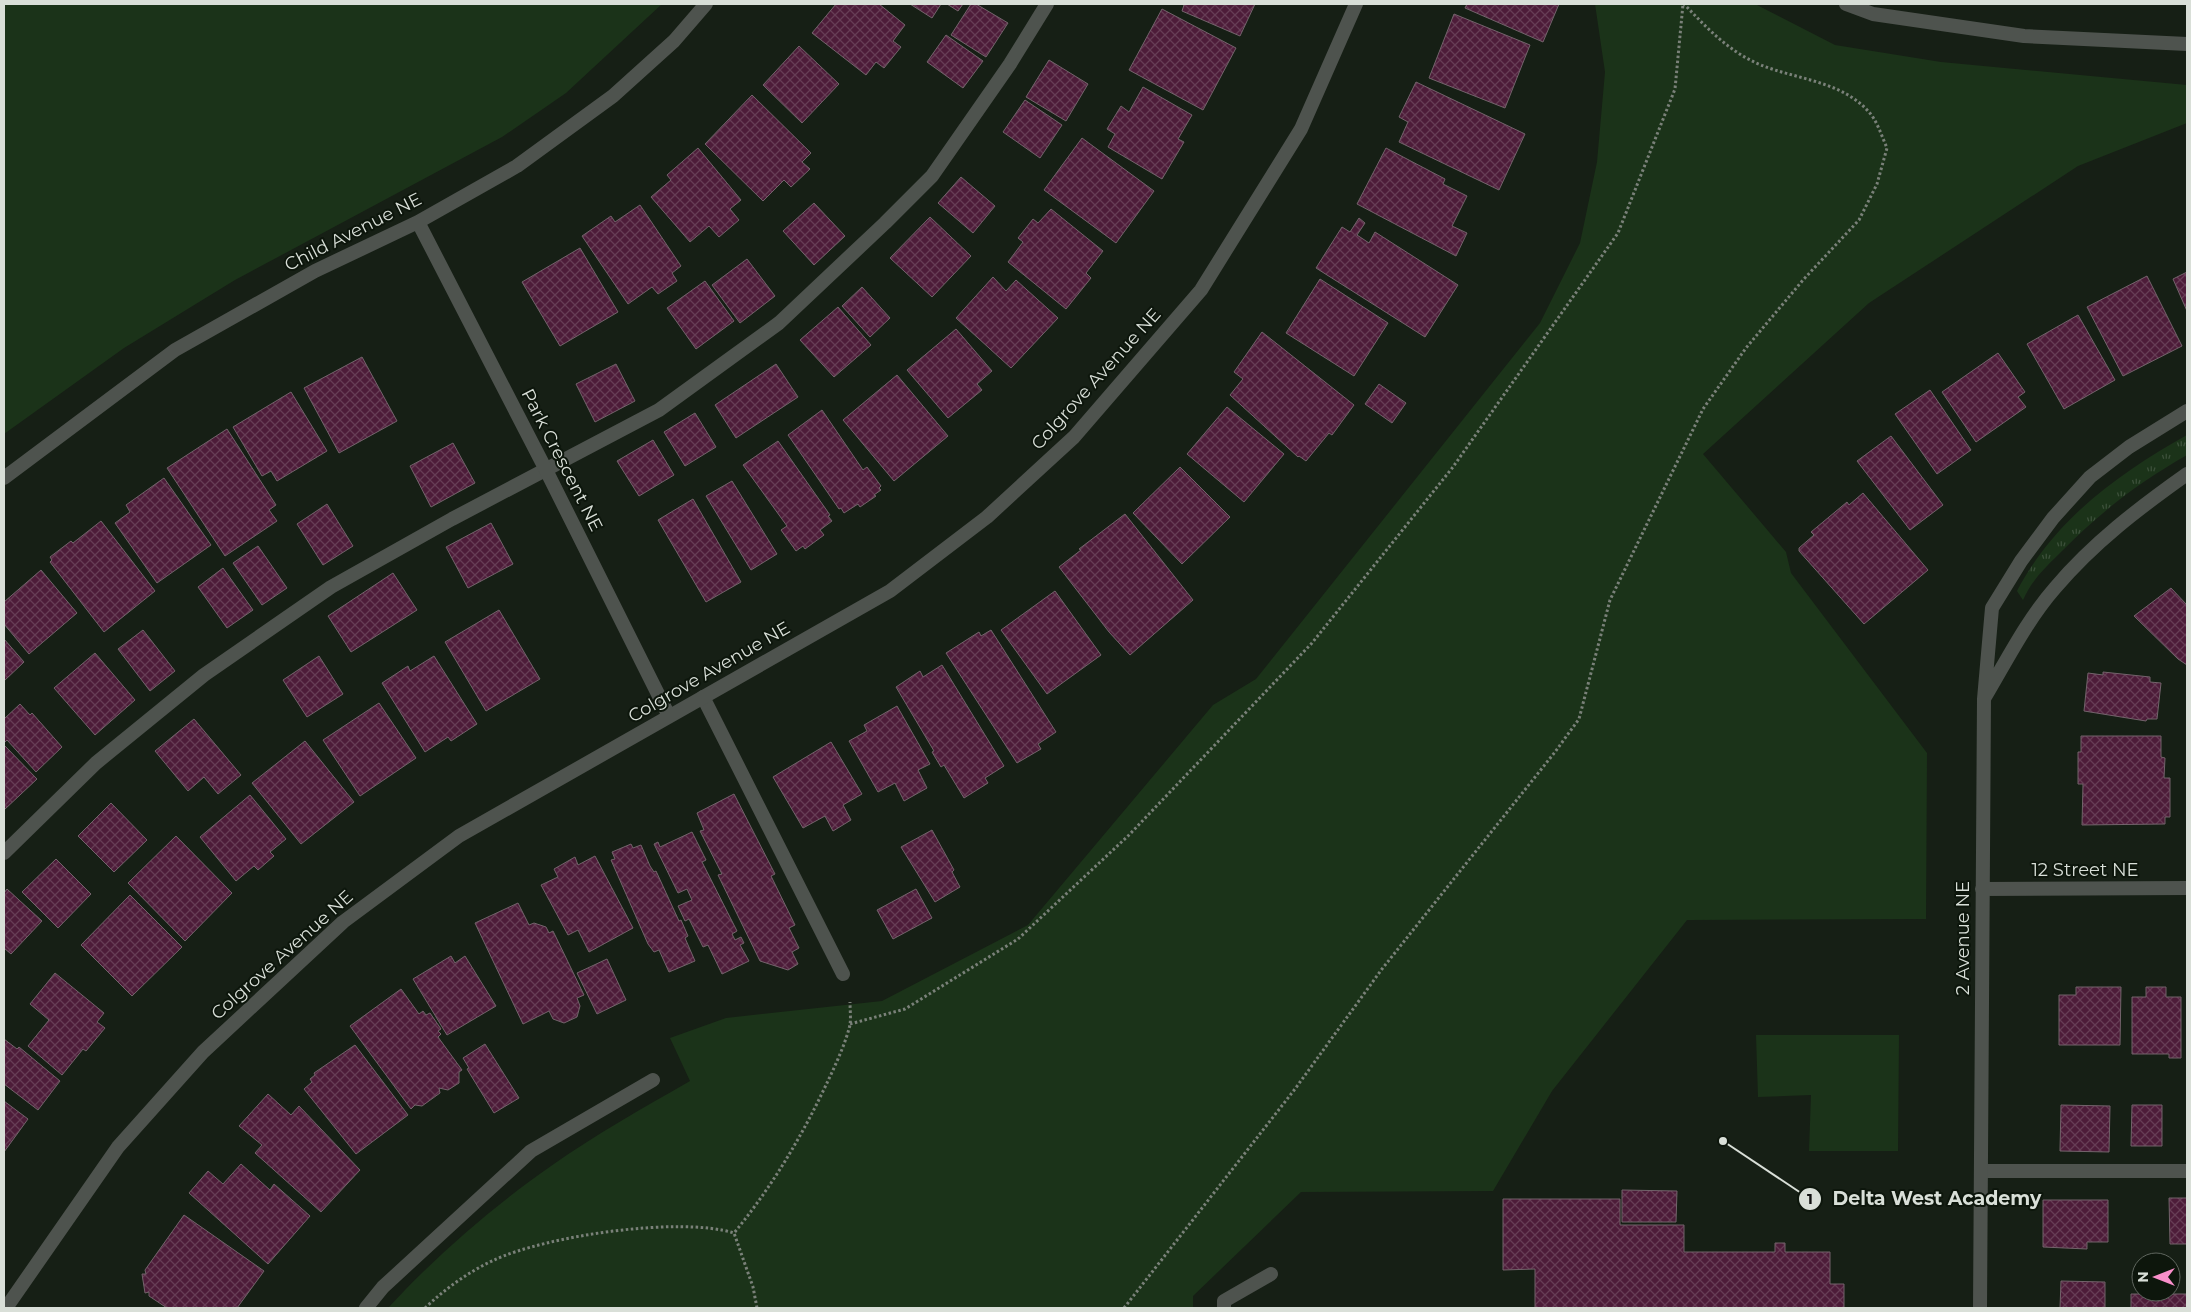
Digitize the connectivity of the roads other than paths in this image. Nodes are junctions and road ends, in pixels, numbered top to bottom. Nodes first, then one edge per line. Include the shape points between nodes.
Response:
1 (706, 4) edge
2 (1047, 4) edge
3 (1356, 4) edge
4 (1846, 4) edge
5 (2187, 44) edge
6 (418, 222) junction
7 (2187, 410) edge
8 (546, 470) junction
9 (2187, 474) edge
10 (4, 478) edge
11 (703, 696) junction
12 (1984, 700) junction
13 (669, 716) junction
14 (4, 853) edge
15 (1982, 888) junction
16 (2187, 888) edge
17 (843, 974) road end
18 (653, 1080) dead end
19 (1981, 1171) junction
20 (2187, 1171) edge
21 (1271, 1274) dead end
22 (8, 1306) edge
23 (366, 1308) edge
24 (1224, 1308) edge
25 (1980, 1308) edge

1 - 6 street, Child Avenue NE via 674,41 613,96 516,166
2 - 8 street via 1010,64 932,176 779,323 659,410
3 - 11 street, Colgrove Avenue NE via 1302,129 1201,290 1074,437 987,517 890,591
4 - 5 street via 1873,14 2024,36
6 - 8 street, Park Crescent NE
6 - 10 street, Child Avenue NE via 315,271 176,350
7 - 12 street via 2090,477 2020,561 1992,608
8 - 13 street, Park Crescent NE
8 - 14 street via 331,587 204,675 96,763
9 - 12 street, 2 Avenue NE via 2144,504 2097,544 2054,588 2032,618
11 - 13 street, Colgrove Avenue NE
11 - 17 street
12 - 15 street, 2 Avenue NE
13 - 22 street, Colgrove Avenue NE via 459,836 343,922 288,970 203,1052 118,1147
15 - 16 street, 12 Street NE
15 - 19 street, 2 Avenue NE
18 - 23 street via 531,1151 383,1287
19 - 20 street
19 - 25 street, 2 Avenue NE
21 - 24 street via 1224,1301

